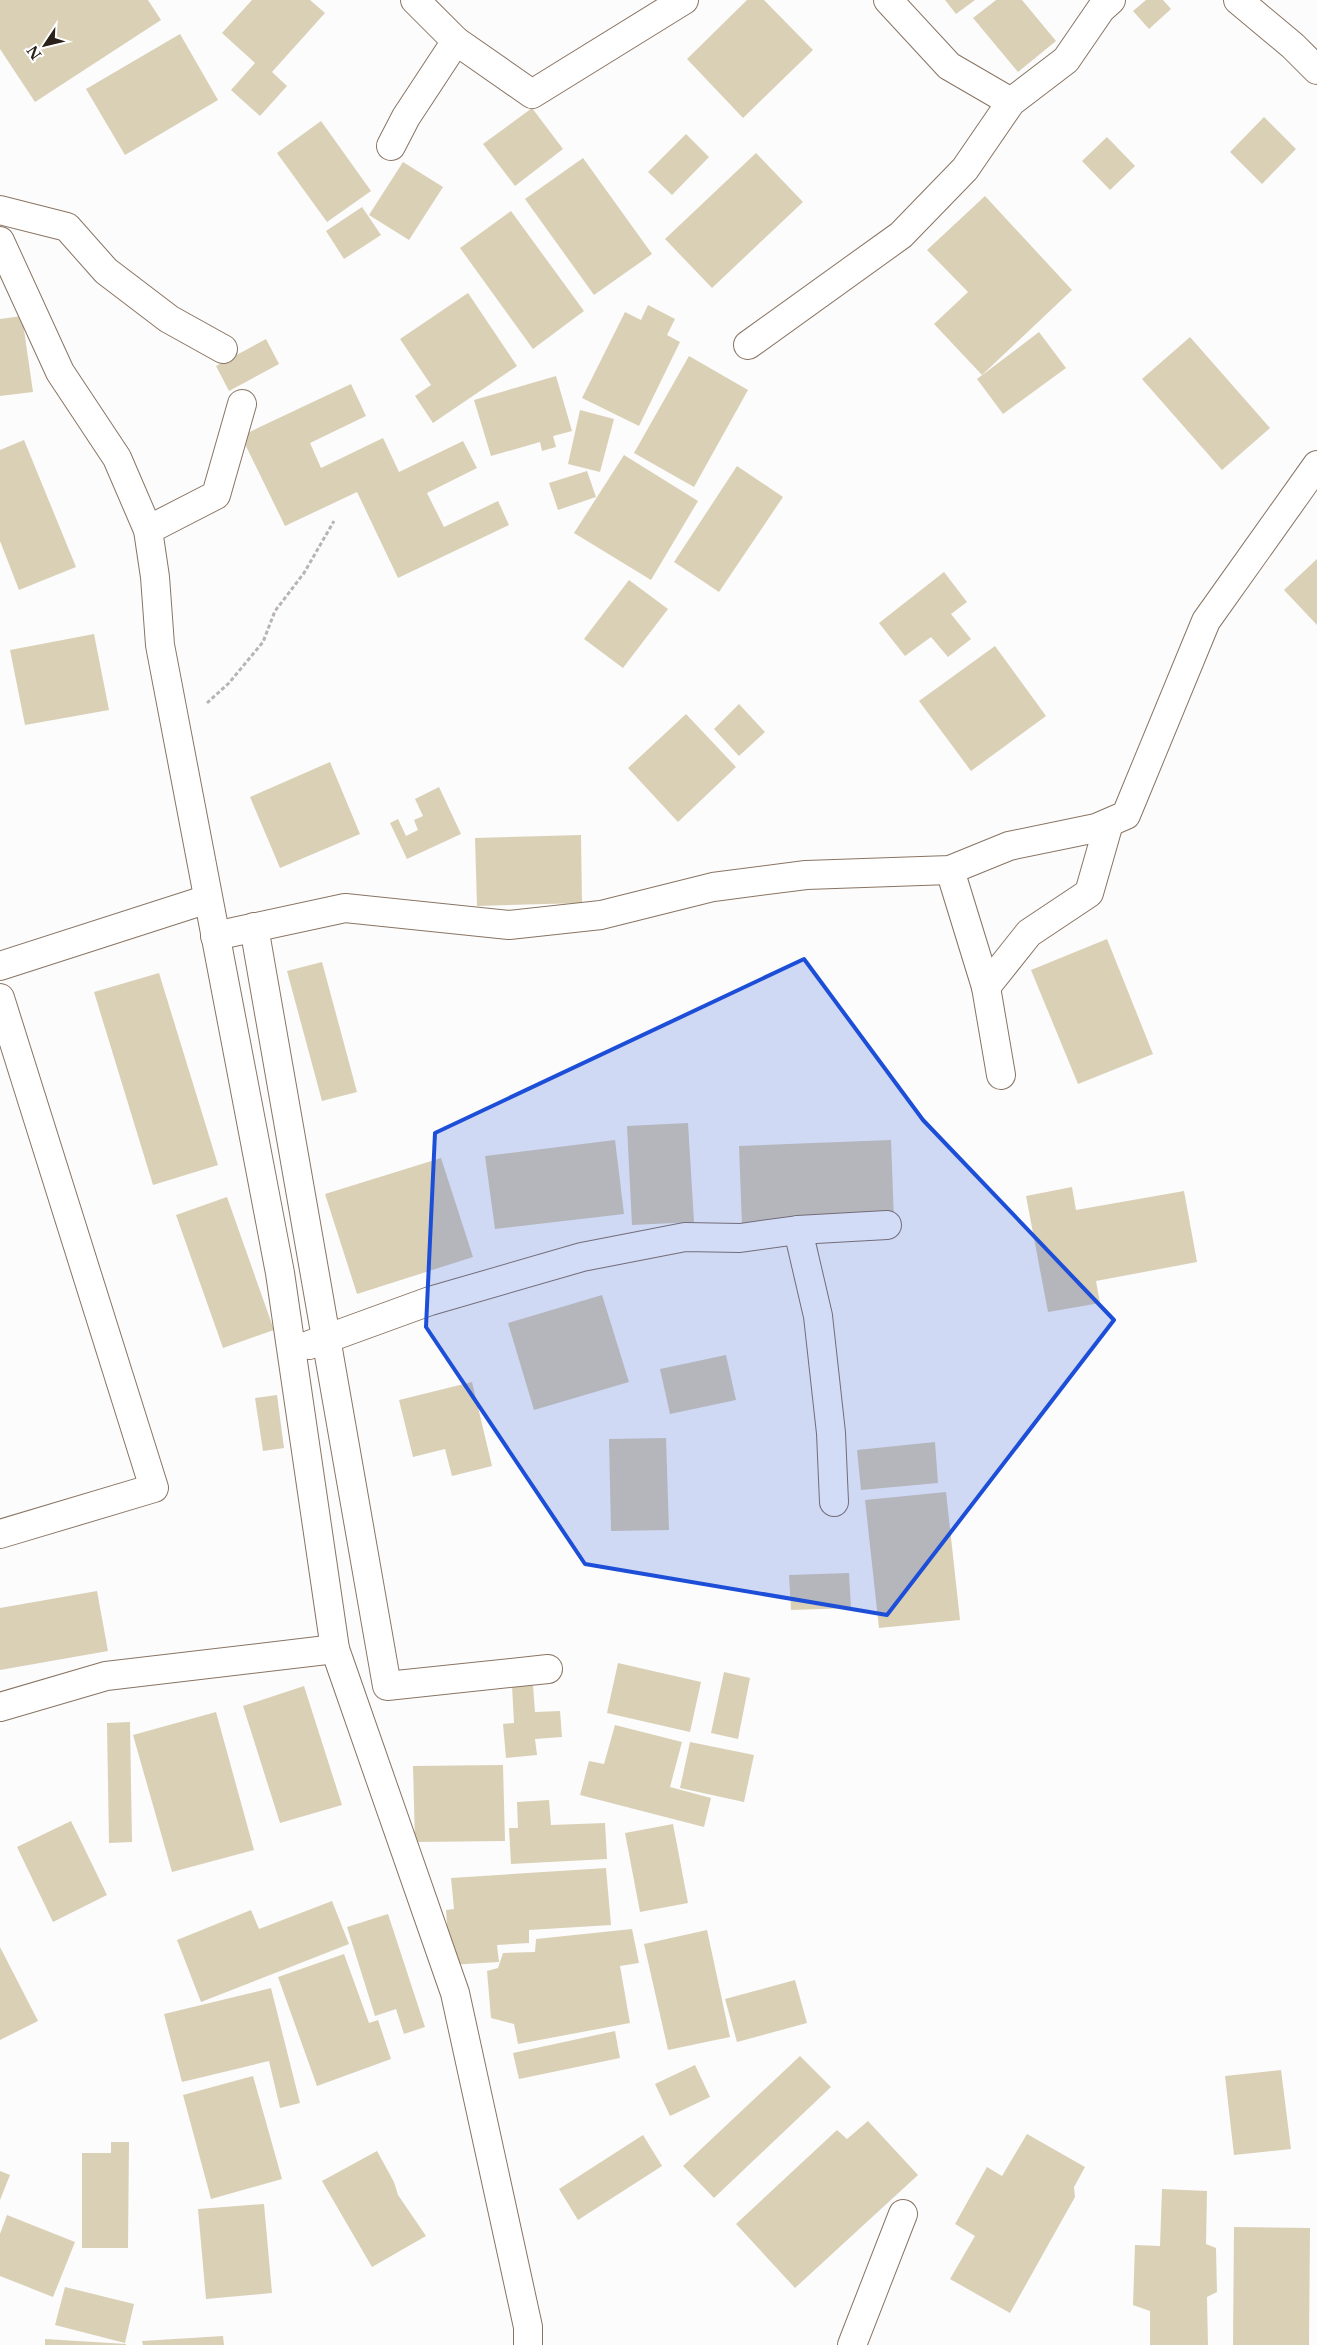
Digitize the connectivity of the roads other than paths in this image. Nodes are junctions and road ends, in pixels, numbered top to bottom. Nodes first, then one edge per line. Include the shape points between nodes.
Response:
1 (415, 0) edge
2 (684, 0) edge
3 (888, 0) edge
4 (1111, 0) edge
5 (1238, 0) edge
6 (456, 41) junction
7 (1317, 70) edge
8 (1011, 102) junction
9 (391, 146) dead end
10 (0, 210) edge
11 (0, 241) edge
12 (748, 345) dead end
13 (223, 349) dead end
14 (242, 404) dead end
15 (1317, 465) edge
16 (148, 530) junction
17 (1109, 822) junction
18 (950, 870) junction
19 (208, 899) junction
20 (254, 927) junction
21 (215, 936) junction
22 (0, 966) edge
23 (986, 987) junction
24 (0, 998) edge
25 (1001, 1075) dead end
26 (887, 1225) dead end
27 (798, 1230) junction
28 (325, 1339) junction
29 (292, 1351) junction
30 (834, 1502) dead end
31 (0, 1534) edge
32 (336, 1648) junction
33 (548, 1669) dead end
34 (0, 1706) edge
35 (903, 2214) dead end
36 (528, 2345) edge
37 (852, 2345) edge

1 - 6 street
2 - 6 street via 532,94
3 - 8 street via 949,66
4 - 8 street via 1101,9 1066,60
5 - 7 street
6 - 9 street via 406,117
8 - 12 street via 965,169 901,235
10 - 13 street via 67,227 113,276 170,320
11 - 16 street via 60,372 117,458
14 - 16 street via 216,496
15 - 17 street via 1206,621 1126,816
16 - 19 street via 160,645
17 - 18 street via 1096,828 1008,846
17 - 23 street via 1089,893 1029,933
18 - 20 street via 806,875 713,887 601,915 509,925 345,908
18 - 23 street
19 - 21 street
19 - 22 street
20 - 21 street
20 - 28 street
21 - 29 street
23 - 25 street
24 - 31 street via 154,1488
26 - 27 street
27 - 28 street via 740,1238 685,1237 582,1257 430,1301
27 - 30 street via 818,1316 831,1433
28 - 29 street
28 - 33 street via 387,1686
29 - 32 street
32 - 34 street via 106,1676
32 - 36 street via 454,1993 528,2327
35 - 37 street

